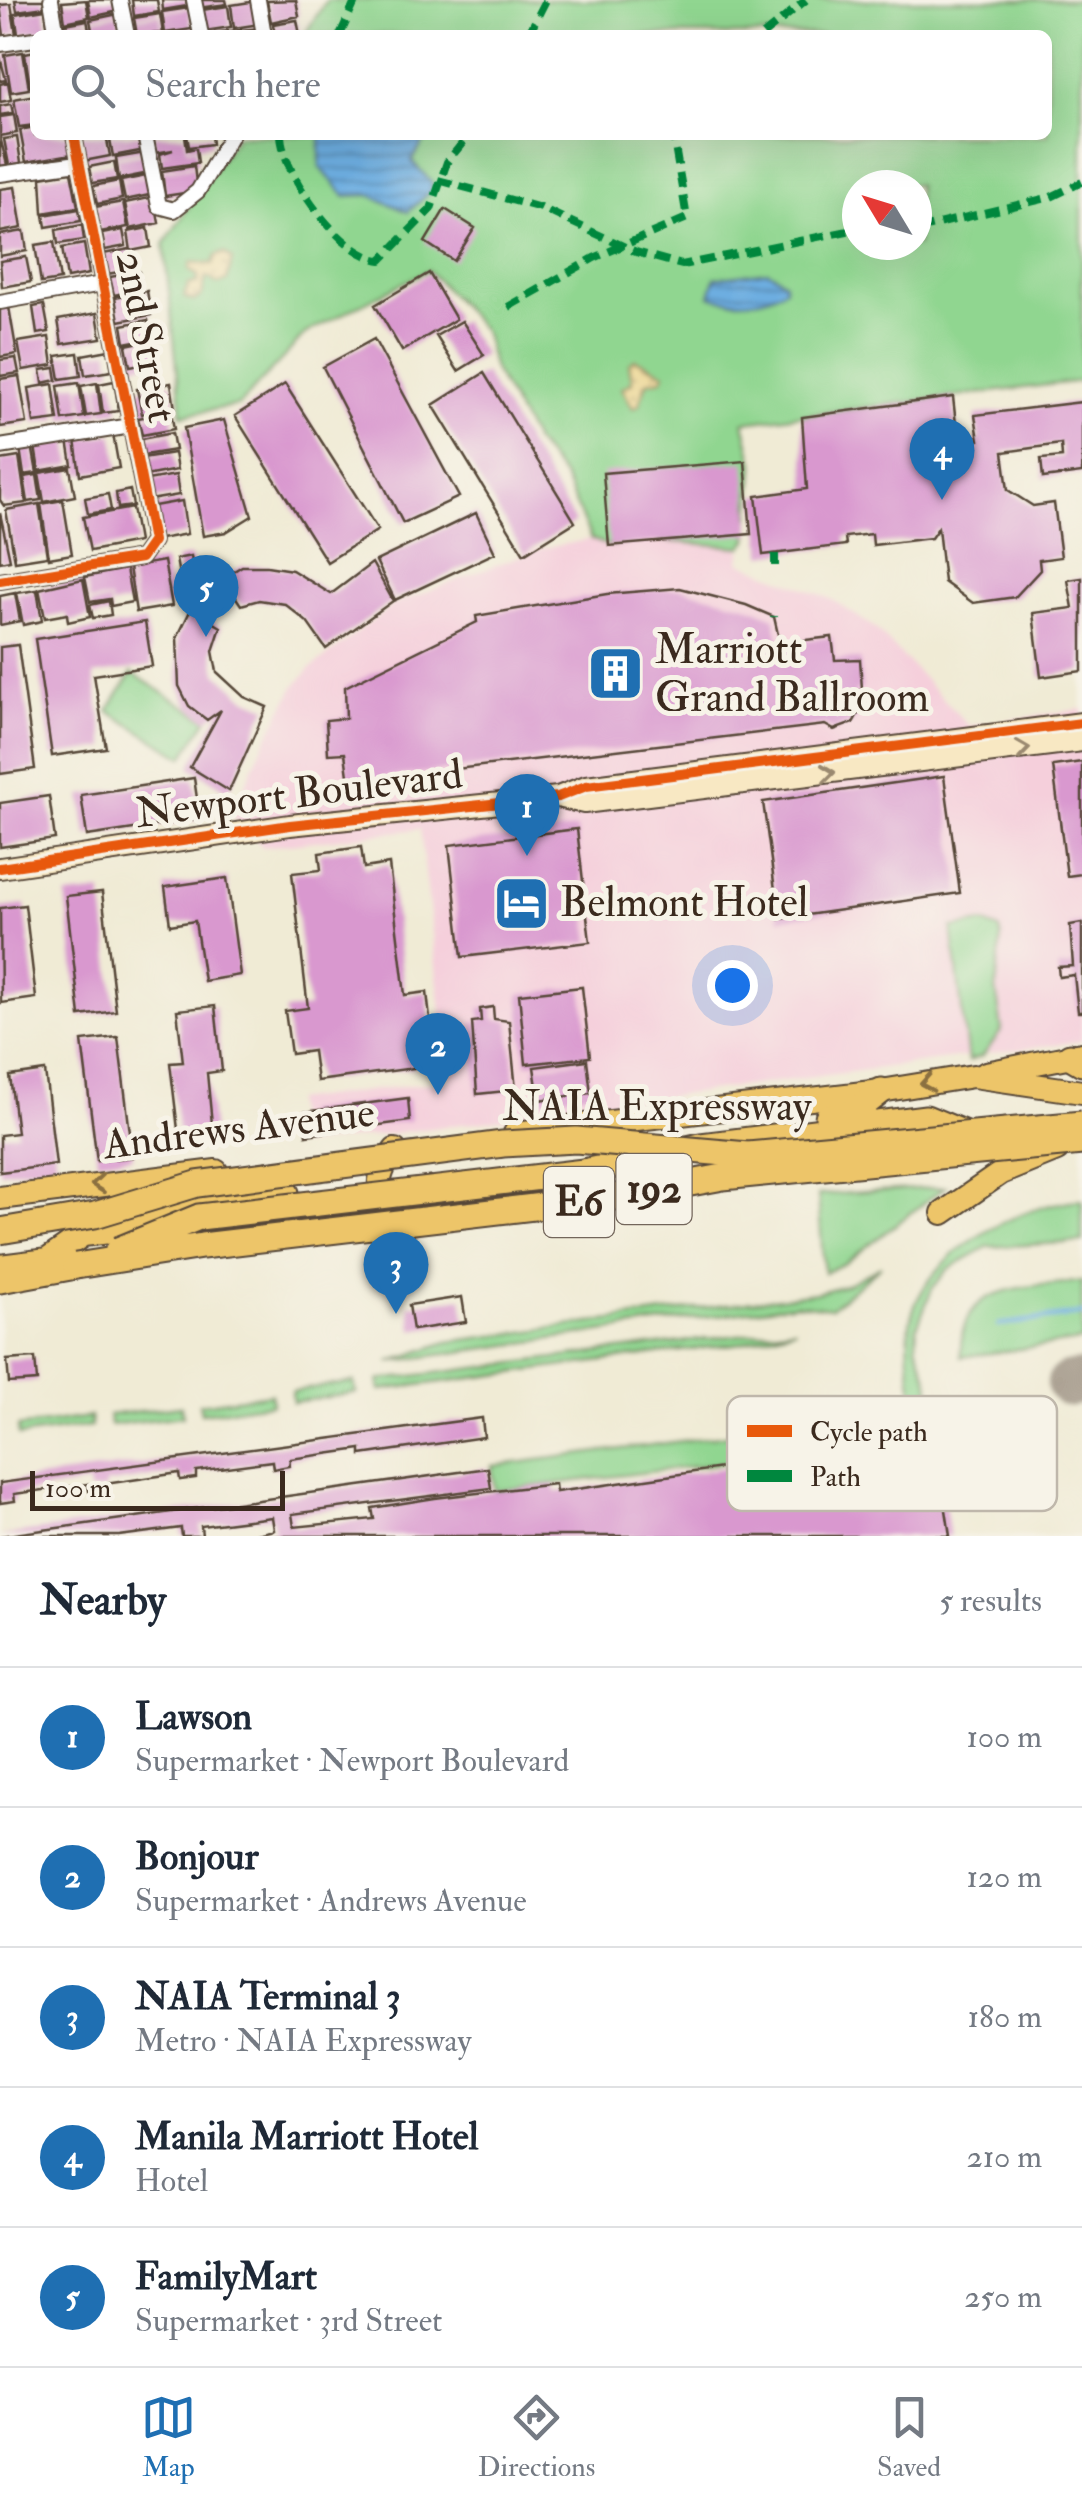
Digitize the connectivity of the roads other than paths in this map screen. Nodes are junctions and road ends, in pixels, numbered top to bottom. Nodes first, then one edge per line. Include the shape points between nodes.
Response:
1 (51, 0) edge
2 (120, 0) edge
3 (194, 0) edge
4 (258, 0) edge
5 (56, 30) edge
6 (126, 30) edge
7 (200, 30) edge
8 (263, 30) edge
9 (30, 40) edge
10 (0, 44) edge
11 (75, 140) edge
12 (146, 140) edge
13 (217, 140) edge
14 (228, 140) edge
15 (219, 158) junction
16 (78, 162) junction
17 (0, 174) edge
18 (102, 284) junction
19 (0, 302) edge
20 (131, 426) junction
21 (0, 447) edge
22 (0, 582) edge
23 (1082, 723) edge
24 (1082, 741) edge
25 (558, 797) junction
26 (0, 868) edge
27 (1078, 1058) edge
28 (973, 1076) junction
29 (880, 1091) junction
30 (1082, 1092) edge
31 (1082, 1124) edge
32 (1077, 1145) edge
33 (397, 1147) junction
34 (1010, 1152) junction
35 (582, 1165) junction
36 (2, 1198) edge
37 (405, 1214) junction
38 (943, 1214) dead end
39 (95, 1215) junction
40 (258, 1215) dead end
41 (0, 1231) edge
42 (46, 1260) junction
43 (11, 1264) edge
44 (76, 1266) junction
45 (0, 1280) edge

1 - 5 street
2 - 6 street
3 - 7 street
4 - 8 street
9 - 10 street
11 - 16 street, 2nd Street
12 - 15 street via 164,210 184,205
13 - 15 street
14 - 15 street
16 - 17 street
16 - 18 street, 2nd Street
18 - 19 street
18 - 20 street, 2nd Street
20 - 21 street
20 - 22 street, 2nd Street via 150,551 141,558
23 - 25 street, Newport Boulevard via 586,786
25 -> 24 street, Newport Boulevard via 584,803
25 - 26 street, Newport Boulevard via 290,825
27 - 28 main road
28 -> 29 main road, Andrews Avenue / 192
28 - 30 main road, Andrews Avenue / 192
29 - 33 main road, Andrews Avenue / 192
29 - 35 highway via 853,1112 670,1139
31 - 39 highway, NAIA Expressway / E6, bridge via 748,1155 576,1140 503,1144 197,1184
32 - 34 main road, 192
32 - 38 main road via 1002,1173
32 - 44 highway, NAIA Expressway / E6, bridge via 723,1177 610,1198
33 -> 36 main road, Andrews Avenue / 192
33 - 37 main road via 378,1186 384,1201
34 - 35 highway via 926,1118
34 - 37 main road, 192
35 - 39 highway, bridge
35 - 44 highway, bridge via 199,1217
36 - 43 main road via 22,1205 36,1229 34,1248
37 - 42 main road, 192
39 - 41 highway, NAIA Expressway / E6, bridge
40 - 42 main road via 83,1235
42 - 43 main road, 192
44 - 45 highway, NAIA Expressway / E6

